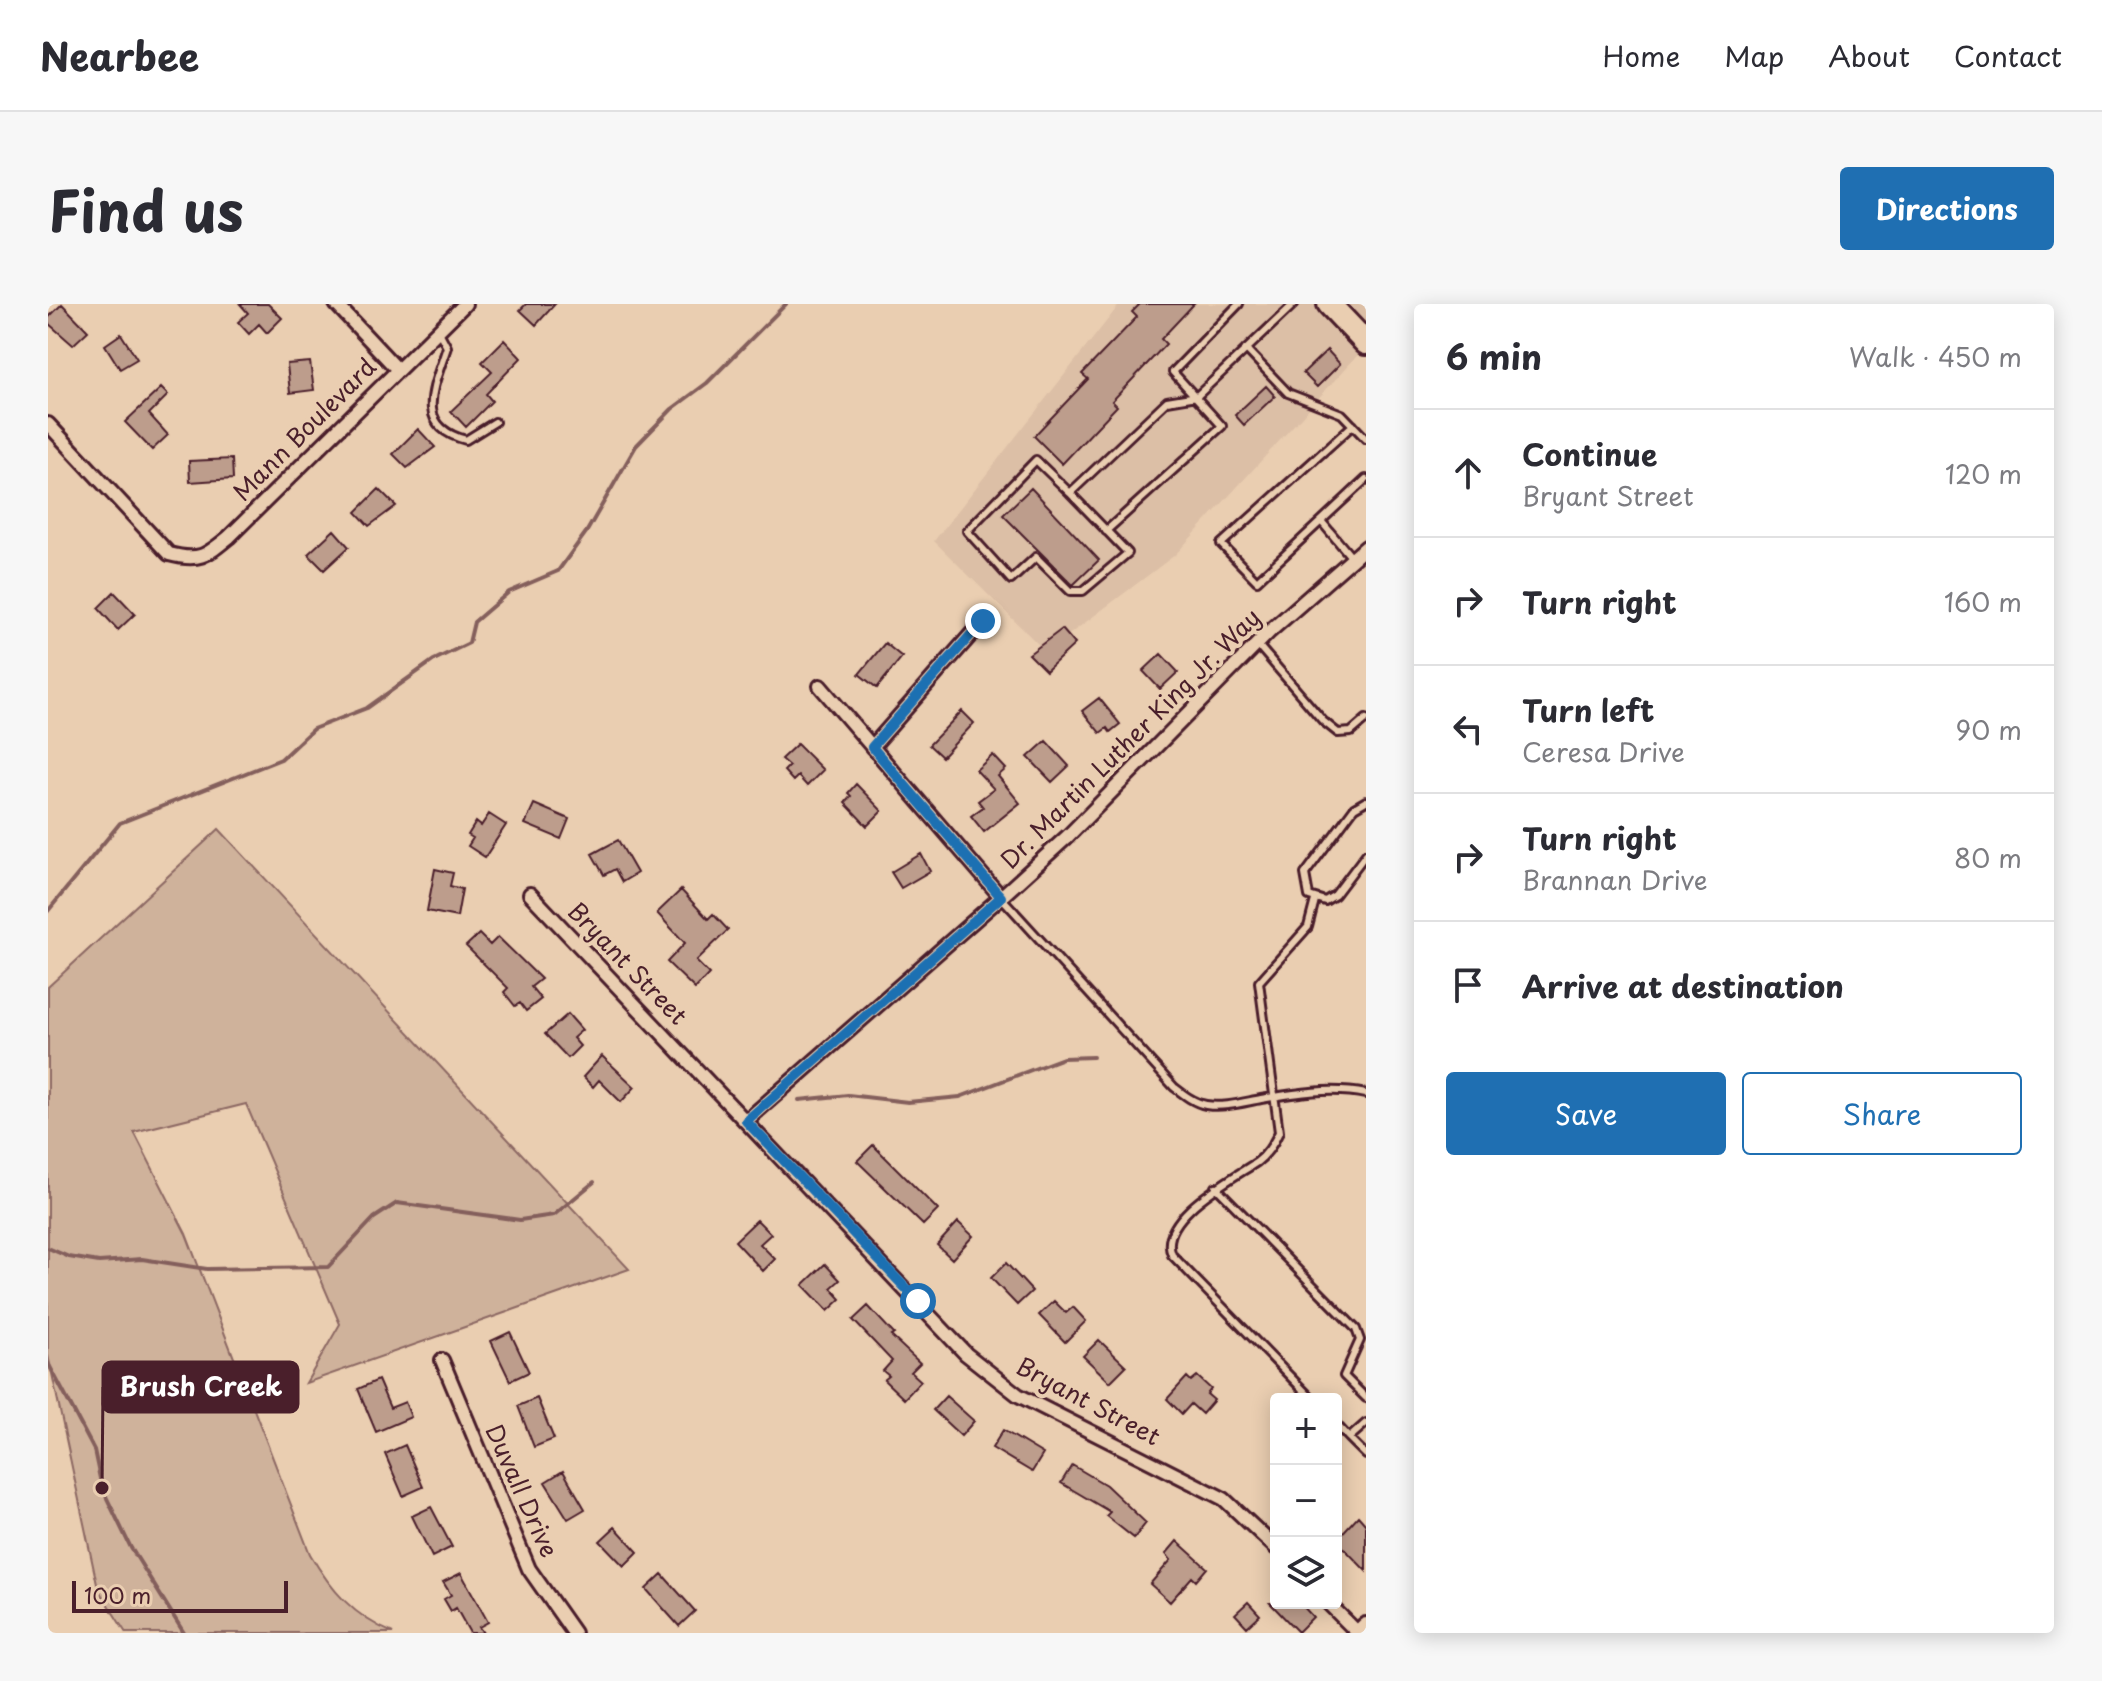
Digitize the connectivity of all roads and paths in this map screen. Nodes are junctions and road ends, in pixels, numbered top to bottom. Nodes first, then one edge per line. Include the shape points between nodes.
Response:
1 (336, 304) edge
2 (465, 304) edge
3 (1239, 304) edge
4 (1294, 304) edge
5 (1329, 304) edge
6 (438, 330) junction
7 (1366, 343) edge
8 (1246, 349) junction
9 (397, 369) junction
10 (1197, 396) junction
11 (495, 422) dead end
12 (48, 424) edge
13 (1353, 425) junction
14 (1366, 439) edge
15 (1366, 479) edge
16 (1070, 493) junction
17 (1321, 521) junction
18 (1106, 531) junction
19 (1366, 547) edge
20 (1353, 559) junction
21 (983, 621) dead end
22 (1257, 644) junction
23 (820, 686) dead end
24 (1366, 719) edge
25 (872, 747) junction
26 (1366, 801) edge
27 (1366, 854) edge
28 (530, 894) dead end
29 (1001, 897) junction
30 (1315, 900) junction
31 (1366, 1094) edge
32 (1275, 1097) junction
33 (746, 1121) junction
34 (1216, 1187) junction
35 (442, 1360) dead end
36 (1306, 1393) edge
37 (1366, 1398) edge
38 (1366, 1423) edge
39 (1342, 1430) edge
40 (1349, 1438) junction
41 (1366, 1455) edge
42 (1270, 1542) edge
43 (1334, 1609) edge
44 (1366, 1627) edge
45 (574, 1633) edge
46 (1359, 1633) edge

1 - 9 street
2 - 6 street, Mann Boulevard
3 - 10 lane via 1173,372
4 - 8 lane
5 - 7 highway
6 - 9 street, Mann Boulevard
6 - 11 lane via 447,347 430,401 433,418 452,436 466,440
8 - 10 lane
8 - 13 lane via 1288,393 1342,414
9 - 12 street, Mann Boulevard via 208,554 190,560 166,550
10 - 16 lane via 1167,401
10 - 18 lane via 1222,426
13 - 14 lane
13 - 17 lane via 1221,544 1257,581
15 - 17 lane
16 - 18 lane
16 - 18 lane via 1036,460 967,531 1011,580 1036,557 1070,591 1079,593 1128,553
17 - 20 lane
19 - 20 street, Dr. Martin Luther King Jr. Way
20 - 22 street, Dr. Martin Luther King Jr. Way
21 - 25 street
22 - 24 lane via 1338,733 1351,732
22 - 29 street, Dr. Martin Luther King Jr. Way
23 - 25 street
25 - 29 street
26 - 30 lane via 1354,808 1305,874 1306,891
27 - 30 lane via 1335,895
28 - 33 street, Bryant Street
29 - 32 lane via 1174,1087 1204,1105
29 - 33 street, Dr. Martin Luther King Jr. Way
30 - 32 lane via 1308,927 1259,982
31 - 32 lane via 1330,1090
32 - 34 lane via 1279,1132 1274,1142 1257,1162
33 - 42 street, Bryant Street via 966,1354 1018,1395 1224,1499
34 - 36 lane via 1168,1234 1172,1255
34 - 37 lane via 1356,1329 1360,1340 1344,1376
35 - 45 street, Duvall Drive via 529,1569
38 - 40 lane
39 - 40 lane
40 - 41 lane
43 - 46 street
44 - 46 street

